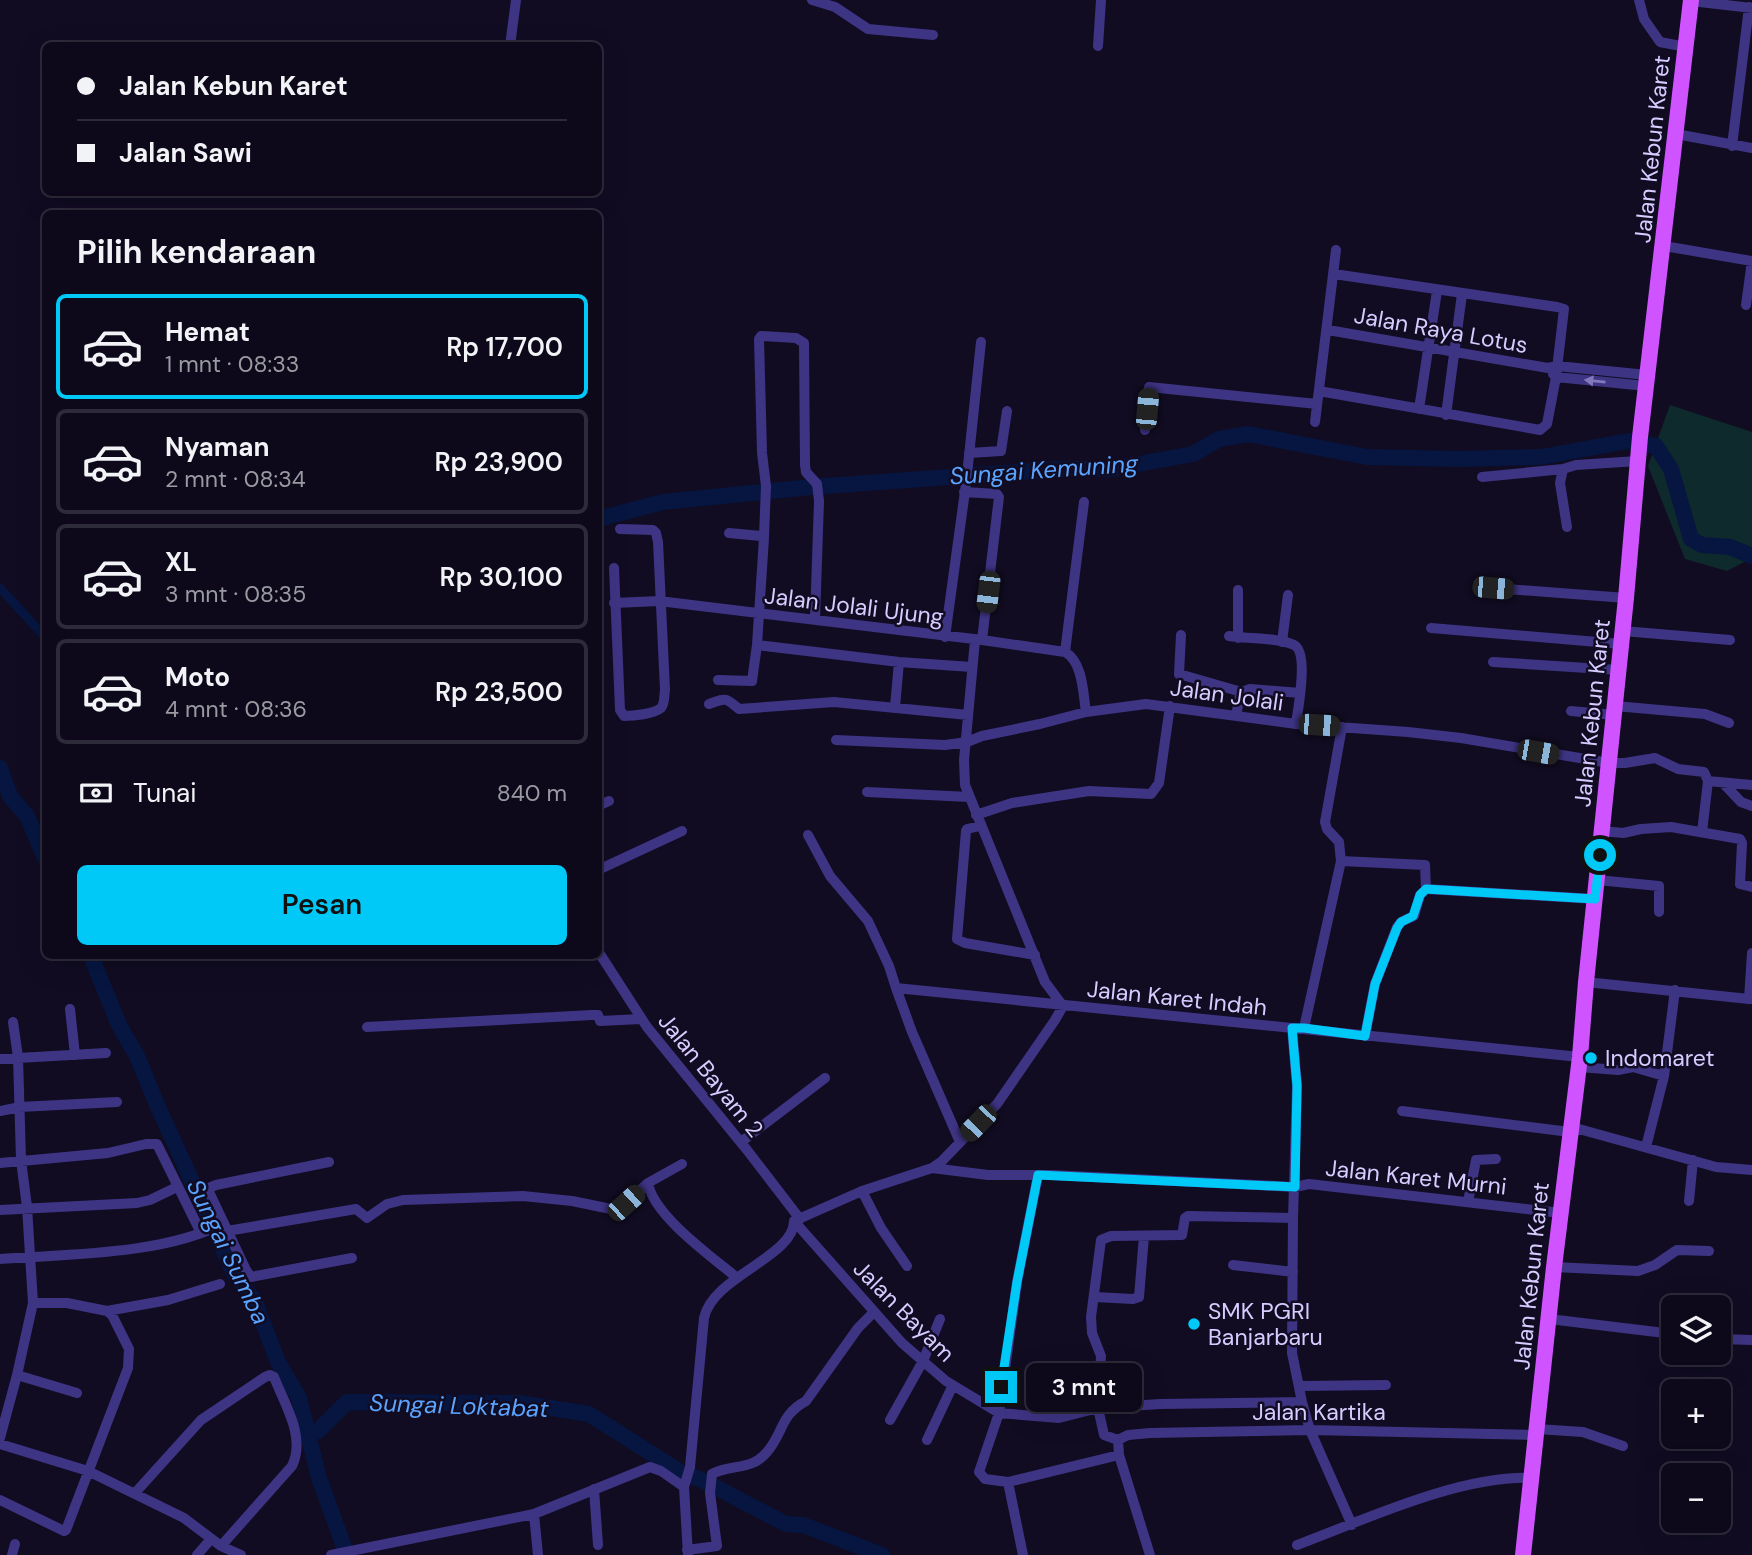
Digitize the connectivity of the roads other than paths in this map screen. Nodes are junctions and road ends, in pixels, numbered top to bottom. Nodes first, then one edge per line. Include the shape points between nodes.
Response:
1 (516, 0) edge
2 (812, 0) edge
3 (1101, 0) edge
4 (1639, 0) edge
5 (1691, 1) edge
6 (1750, 8) edge
7 (933, 35) dead end
8 (511, 42) edge
9 (1098, 46) dead end
10 (1686, 47) junction
11 (1676, 134) junction
12 (1732, 146) junction
13 (1752, 148) edge
14 (1664, 246) junction
15 (1336, 250) dead end
16 (1752, 261) edge
17 (1334, 274) junction
18 (1437, 291) junction
19 (1462, 294) junction
20 (1746, 305) dead end
21 (1328, 330) junction
22 (981, 342) dead end
23 (1429, 349) junction
24 (1455, 354) junction
25 (1553, 367) junction
26 (1556, 377) junction
27 (1647, 381) junction
28 (1318, 391) junction
29 (1317, 404) junction
30 (1419, 409) junction
31 (1007, 411) dead end
32 (1446, 415) junction
33 (1315, 422) dead end
34 (1145, 430) dead end
35 (1639, 450) junction
36 (969, 453) junction
37 (1563, 469) junction
38 (1482, 477) dead end
39 (965, 488) junction
40 (1084, 502) dead end
41 (1567, 527) dead end
42 (621, 529) dead end
43 (729, 533) dead end
44 (764, 537) junction
45 (614, 568) dead end
46 (1493, 588) dead end
47 (1238, 590) dead end
48 (1288, 595) dead end
49 (1626, 598) junction
50 (659, 601) junction
51 (614, 603) junction
52 (758, 614) junction
53 (815, 620) junction
54 (1431, 628) dead end
55 (1181, 635) dead end
56 (944, 637) junction
57 (1622, 638) junction
58 (978, 640) junction
59 (1730, 640) dead end
60 (1282, 642) junction
61 (757, 645) junction
62 (1065, 652) junction
63 (899, 662) junction
64 (1493, 662) dead end
65 (972, 667) junction
66 (1619, 670) junction
67 (718, 680) dead end
68 (1240, 692) junction
69 (1300, 693) junction
70 (709, 704) dead end
71 (1170, 706) junction
72 (895, 707) junction
73 (1571, 711) dead end
74 (1615, 711) junction
75 (1086, 712) junction
76 (968, 715) junction
77 (1236, 716) junction
78 (1729, 723) dead end
79 (1296, 724) junction
80 (1342, 727) junction
81 (836, 740) dead end
82 (967, 742) junction
83 (1609, 763) junction
84 (1708, 781) junction
85 (1723, 783) junction
86 (1752, 785) edge
87 (866, 792) dead end
88 (969, 797) junction
89 (609, 801) dead end
90 (602, 804) edge
91 (1752, 806) edge
92 (976, 815) junction
93 (981, 826) junction
94 (682, 831) dead end
95 (1602, 831) junction
96 (1702, 832) junction
97 (808, 835) dead end
98 (1341, 860) junction
99 (602, 868) edge
100 (1597, 880) junction
101 (1752, 887) edge
102 (1426, 889) junction
103 (1595, 899) junction
104 (1659, 912) dead end
105 (1752, 953) edge
106 (1034, 955) junction
107 (602, 957) edge
108 (1586, 982) junction
109 (896, 988) junction
110 (1675, 990) junction
111 (1750, 999) edge
112 (1063, 1006) junction
113 (71, 1009) dead end
114 (641, 1019) junction
115 (13, 1022) dead end
116 (367, 1027) dead end
117 (1292, 1028) junction
118 (1304, 1028) junction
119 (1365, 1036) junction
120 (106, 1053) dead end
121 (75, 1055) junction
122 (18, 1057) junction
123 (0, 1059) edge
124 (1579, 1062) junction
125 (1664, 1076) junction
126 (825, 1078) dead end
127 (117, 1101) dead end
128 (20, 1107) junction
129 (0, 1111) edge
130 (1402, 1111) dead end
131 (1570, 1132) junction
132 (741, 1142) junction
133 (960, 1142) junction
134 (1646, 1147) junction
135 (1496, 1159) dead end
136 (21, 1160) junction
137 (1692, 1160) junction
138 (329, 1161) dead end
139 (0, 1163) edge
140 (682, 1164) dead end
141 (932, 1168) junction
142 (1752, 1170) edge
143 (1038, 1175) junction
144 (648, 1183) junction
145 (177, 1187) junction
146 (1295, 1187) junction
147 (862, 1191) junction
148 (1689, 1201) dead end
149 (1468, 1202) junction
150 (27, 1207) junction
151 (0, 1210) edge
152 (1560, 1213) junction
153 (1293, 1218) junction
154 (797, 1220) junction
155 (224, 1226) junction
156 (204, 1232) junction
157 (1144, 1236) junction
158 (1709, 1251) dead end
159 (29, 1257) junction
160 (352, 1258) dead end
161 (0, 1259) edge
162 (1233, 1265) dead end
163 (907, 1266) dead end
164 (1554, 1267) junction
165 (1293, 1272) junction
166 (736, 1277) junction
167 (220, 1284) dead end
168 (1095, 1297) junction
169 (33, 1303) junction
170 (107, 1311) junction
171 (873, 1313) junction
172 (940, 1319) dead end
173 (1549, 1319) junction
174 (1661, 1333) edge
175 (1731, 1339) edge
176 (1752, 1340) edge
177 (923, 1361) junction
178 (17, 1375) junction
179 (953, 1385) junction
180 (1386, 1385) dead end
181 (1299, 1386) junction
182 (77, 1393) dead end
183 (1302, 1402) junction
184 (1098, 1408) junction
185 (999, 1413) junction
186 (890, 1420) dead end
187 (1310, 1430) junction
188 (1537, 1432) junction
189 (0, 1438) edge
190 (927, 1440) dead end
191 (1118, 1440) junction
192 (0, 1444) edge
193 (1623, 1447) dead end
194 (1119, 1455) junction
195 (88, 1471) junction
196 (1532, 1478) junction
197 (1008, 1482) junction
198 (685, 1485) junction
199 (594, 1489) junction
200 (135, 1493) junction
201 (0, 1500) edge
202 (534, 1514) junction
203 (1352, 1525) junction
204 (211, 1539) junction
205 (15, 1544) dead end
206 (598, 1545) dead end
207 (1297, 1545) dead end
208 (221, 1546) junction
209 (341, 1552) edge
210 (687, 1552) edge
211 (12, 1555) edge
212 (197, 1555) edge
213 (241, 1555) edge
214 (538, 1555) edge
215 (1023, 1555) edge
216 (1150, 1555) edge
217 (1524, 1555) edge

1 - 8 street
2 - 7 street via 835,7 868,29
3 - 9 street
4 - 10 street via 1644,19 1660,42
5 - 6 street
5 - 10 main road, Jalan Kebun Karet
6 - 12 street
10 - 11 main road, Jalan Kebun Karet
11 - 12 street
11 - 14 main road, Jalan Kebun Karet
12 - 13 street
14 - 16 street
14 - 27 main road, Jalan Kebun Karet
15 - 17 street
16 - 20 street
17 - 18 street
17 - 21 street
18 - 19 street
18 - 23 street
19 - 24 street
19 - 25 street via 1564,309
21 - 23 street, Jalan Raya Lotus
21 - 28 street
22 - 36 street
23 - 24 street, Jalan Raya Lotus
23 - 30 street
24 - 25 street, Jalan Raya Lotus
24 - 32 street
25 - 26 street
25 - 27 street, Jalan Raya Lotus
27 -> 26 street
26 - 32 street via 1547,424 1540,430
27 - 35 main road, Jalan Kebun Karet
28 - 29 street
28 - 30 street
29 - 33 street
29 - 34 street via 1149,387
30 - 32 street
31 - 36 street via 1001,451
35 - 37 street
35 - 49 main road, Jalan Kebun Karet
36 - 39 street
37 - 38 street
37 - 41 street via 1560,483
39 - 56 street
39 - 58 street via 999,497
40 - 62 street
42 - 50 street via 656,533
43 - 44 street
44 - 52 street
44 - 53 street via 759,339 796,338 804,343 805,465 817,484 819,500
45 - 51 street
46 - 49 street
47 - 60 street via 1233,637
48 - 60 street
49 - 57 main road, Jalan Kebun Karet
50 - 51 street, Jalan Jolali Ujung
50 - 51 street via 663,706 624,716
50 - 52 street, Jalan Jolali Ujung
52 - 53 street, Jalan Jolali Ujung
52 - 61 street
53 - 56 street, Jalan Jolali Ujung
54 - 57 street
55 - 68 street via 1179,674
56 - 58 street, Jalan Jolali Ujung
57 - 59 street
57 - 66 main road, Jalan Kebun Karet
58 - 62 street, Jalan Jolali Ujung
58 - 65 street
60 - 69 street via 1298,649
61 - 63 street
61 - 67 street via 752,681
62 - 75 street via 1075,661
63 - 65 street
63 - 72 street
64 - 66 street
65 - 76 street
66 - 74 main road, Jalan Kebun Karet
68 - 69 street
68 - 77 street
69 - 79 street
70 - 72 street via 725,699 739,709 834,702
71 - 75 street, Jalan Jolali via 1146,704
71 - 77 street, Jalan Jolali
71 - 92 street via 1159,783 1150,794 1089,791 1012,803
72 - 76 street
73 - 74 street
74 - 78 street via 1705,714
74 - 83 main road, Jalan Kebun Karet
75 - 82 street, Jalan Jolali
76 - 82 street
77 - 79 street, Jalan Jolali
79 - 80 street, Jalan Jolali
80 - 83 street, Jalan Jolali via 1461,738
80 - 98 street via 1325,822 1339,842
81 - 82 street, Jalan Jolali
82 - 88 street via 963,772
83 - 84 street, Jalan Jolali via 1655,758 1678,769 1704,772
83 - 95 main road, Jalan Kebun Karet
84 - 85 street
84 - 96 street
85 - 86 street
85 - 91 street via 1741,802
87 - 88 street
88 - 92 street
89 - 90 street
92 - 93 street
93 - 106 street
93 - 106 street via 966,831 957,939
94 - 99 street
95 - 96 street via 1626,833 1663,827
95 - 100 main road, Jalan Kebun Karet
96 - 101 street via 1740,838 1740,884
97 - 109 street via 830,876 868,922
98 - 102 street via 1425,865
98 - 118 street
100 - 103 main road, Jalan Kebun Karet
100 - 104 street via 1660,886
102 - 103 street
102 - 119 street via 1413,916 1397,928 1375,984
103 - 108 main road, Jalan Kebun Karet
105 - 111 street
106 - 112 street via 1045,982
107 - 114 street, Jalan Bayam 2
108 - 110 street
108 - 124 main road, Jalan Kebun Karet
109 - 112 street, Jalan Karet Indah
109 - 133 street
110 - 111 street
110 - 125 street
112 - 117 street, Jalan Karet Indah
112 - 133 street via 997,1104
113 - 121 street
114 - 116 street via 600,1021 598,1015 592,1015
114 - 132 street, Jalan Bayam 2
115 - 122 street
117 - 118 street, Jalan Karet Indah
117 - 146 street via 1297,1086
118 - 119 street, Jalan Karet Indah
119 - 124 street, Jalan Karet Indah
120 - 121 street
121 - 122 street
122 - 123 street
122 - 128 street
124 - 125 street, Jalan Karet Indah via 1618,1070 1633,1067
124 - 131 main road, Jalan Kebun Karet
125 - 134 street
126 - 132 street
127 - 128 street
128 - 129 street
128 - 136 street
130 - 131 street
131 - 134 street via 1579,1129
131 - 152 main road, Jalan Kebun Karet
132 - 154 street, Jalan Bayam 2
133 - 141 street
134 - 137 street
135 - 149 street via 1476,1160
136 - 139 street
136 - 145 street via 157,1144
136 - 150 street
137 - 142 street via 1722,1169
137 - 148 street
138 - 155 street via 211,1187
140 - 144 street
141 - 143 street, Jalan Karet Murni
141 - 147 street
143 - 146 street, Jalan Karet Murni
143 - 185 street
144 - 155 street via 620,1208 611,1209 523,1196 403,1200 387,1204 367,1218 356,1209
144 - 166 street via 666,1214
145 - 150 street via 137,1203
145 - 156 street
146 - 149 street, Jalan Karet Murni via 1309,1184
146 - 153 street
147 - 154 street
147 - 163 street
149 - 152 street, Jalan Karet Murni
150 - 151 street
150 - 159 street
152 - 164 main road, Jalan Kebun Karet
153 - 157 street via 1188,1216 1182,1235
153 - 165 street
154 - 166 street via 783,1243
154 - 171 street, Jalan Bayam
155 - 156 street
155 - 160 street via 251,1277
156 - 159 street via 104,1253
157 - 168 street via 1104,1237
157 - 168 street via 1139,1297
158 - 164 street via 1676,1250 1638,1271
159 - 161 street
159 - 169 street
162 - 165 street
164 - 173 main road, Jalan Kebun Karet
165 - 181 street via 1292,1353
166 - 198 street via 706,1308
167 - 170 street
168 - 184 street via 1091,1317 1101,1356
169 - 170 street via 67,1303
169 - 178 street
170 - 195 street via 125,1338 130,1357
171 - 177 street, Jalan Bayam
171 - 210 street via 806,1401 787,1415 767,1453 751,1465 712,1474 717,1546
172 - 177 street
173 - 174 street
173 - 188 main road, Jalan Kebun Karet
175 - 176 street
177 - 179 street, Jalan Bayam
177 - 186 street
178 - 182 street
178 - 189 street
179 - 185 street, Jalan Bayam
179 - 190 street
180 - 181 street
181 - 183 street
183 - 184 street
183 - 187 street
184 - 185 street via 1059,1418
184 - 191 street via 1104,1435
185 - 197 street via 979,1472 985,1479
187 - 188 street, Jalan Kartika
187 - 191 street, Jalan Kartika via 1150,1433
187 - 203 street
188 - 193 street, Jalan Kartika via 1583,1432
188 - 196 main road, Jalan Kebun Karet
191 - 194 street
192 - 195 street
194 - 197 street
194 - 216 street
195 - 200 street
195 - 201 street via 65,1531
196 - 203 street via 1503,1478 1453,1490
196 - 217 main road, Jalan Kebun Karet
197 - 215 street
198 - 199 street via 650,1467
198 - 210 street
199 - 202 street
199 - 206 street
200 - 204 street via 184,1518
200 - 208 street via 208,1413 265,1377 274,1377 298,1437 298,1455
202 - 209 street
202 - 214 street
203 - 207 street
204 - 208 street
204 - 212 street
205 - 211 street
208 - 213 street

